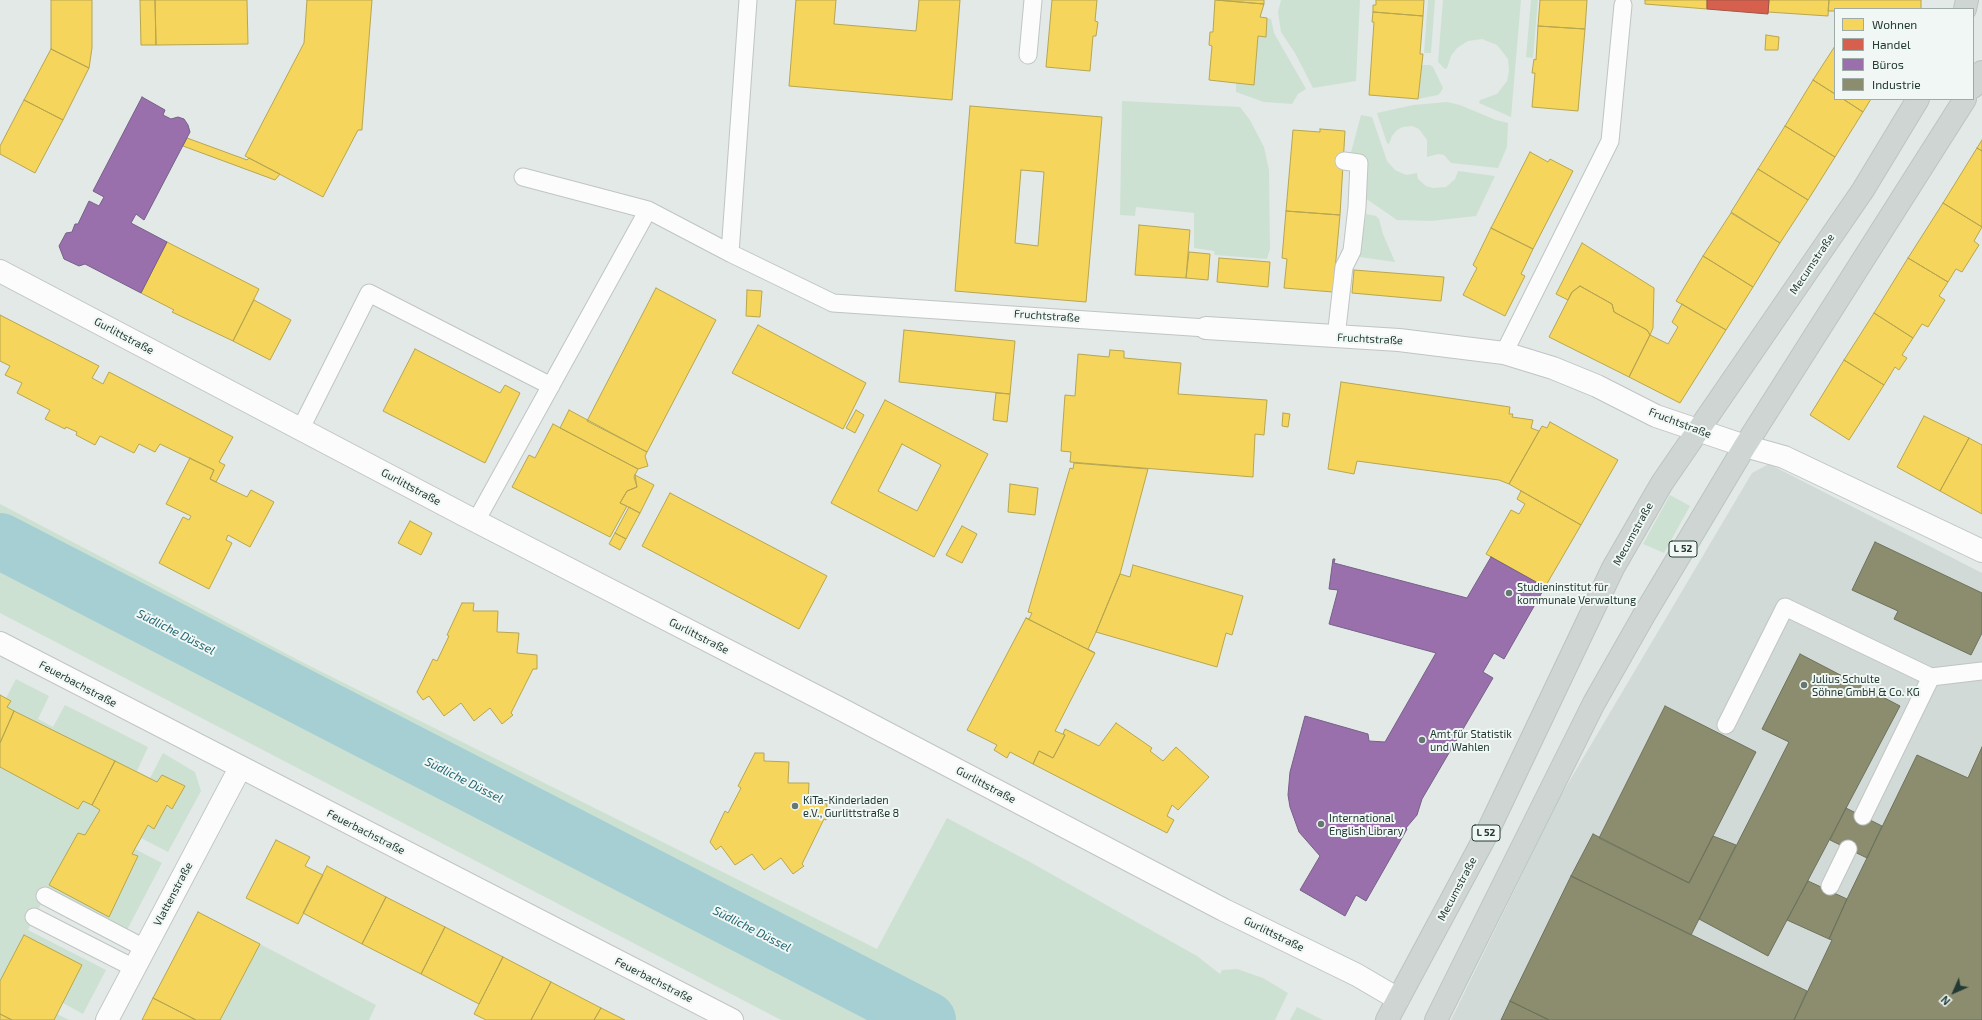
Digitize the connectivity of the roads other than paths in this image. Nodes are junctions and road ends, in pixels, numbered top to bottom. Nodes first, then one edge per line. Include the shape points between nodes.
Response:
1 (748, 0) edge
2 (1033, 0) edge
3 (1623, 5) dead end
4 (1028, 55) dead end
5 (1982, 72) edge
6 (1974, 85) edge
7 (1917, 100) edge
8 (1965, 100) edge
9 (1344, 162) dead end
10 (523, 177) dead end
11 (648, 210) junction
12 (730, 253) junction
13 (0, 271) edge
14 (1206, 328) joint
15 (1336, 337) junction
16 (1504, 352) junction
17 (551, 386) junction
18 (301, 428) junction
19 (1697, 431) junction
20 (1746, 446) junction
21 (476, 521) junction
22 (1982, 551) edge
23 (0, 643) edge
24 (1982, 671) edge
25 (1931, 677) junction
26 (1726, 725) dead end
27 (240, 768) junction
28 (1863, 816) dead end
29 (1848, 849) dead end
30 (1830, 886) dead end
31 (45, 896) dead end
32 (34, 917) dead end
33 (144, 948) junction
34 (134, 968) junction
35 (1398, 1000) junction
36 (107, 1020) edge
37 (732, 1020) edge
38 (1387, 1020) edge
39 (1436, 1020) edge

1 - 12 lane
2 - 4 lane
3 - 16 lane via 1610,141
5 - 6 main road
7 - 19 main road, Mecumstraße / L 52 via 1863,190
8 - 20 main road, L 52
9 - 15 lane via 1359,163 1357,207 1352,251 1344,267
10 - 11 lane, Fruchtstraße
11 - 12 lane, Fruchtstraße
11 - 17 lane
12 - 14 lane, Fruchtstraße via 833,303
13 - 18 street, Gurlittstraße
14 - 15 street, Fruchtstraße
15 - 16 street, Fruchtstraße via 1399,340
16 - 19 street, Fruchtstraße via 1597,386 1656,416
17 - 18 lane via 369,292
17 - 21 lane
18 - 21 street, Gurlittstraße
19 - 20 street, Fruchtstraße
19 - 35 main road, Mecumstraße / L 52 via 1662,483 1613,568 1485,837
20 - 22 street, Fruchtstraße via 1784,457
20 - 39 main road, L 52 via 1594,703
21 - 35 street, Gurlittstraße via 1224,910 1357,975
23 - 27 street, Feuerbachstraße
24 - 25 lane
25 - 26 lane via 1785,607
25 - 28 lane
27 - 33 street, Vlattenstraße
27 - 37 street, Feuerbachstraße
29 - 30 lane
31 - 33 lane
32 - 34 lane
33 - 34 street, Vlattenstraße
34 - 36 street, Vlattenstraße
35 - 38 main road, Mecumstraße / L 52

